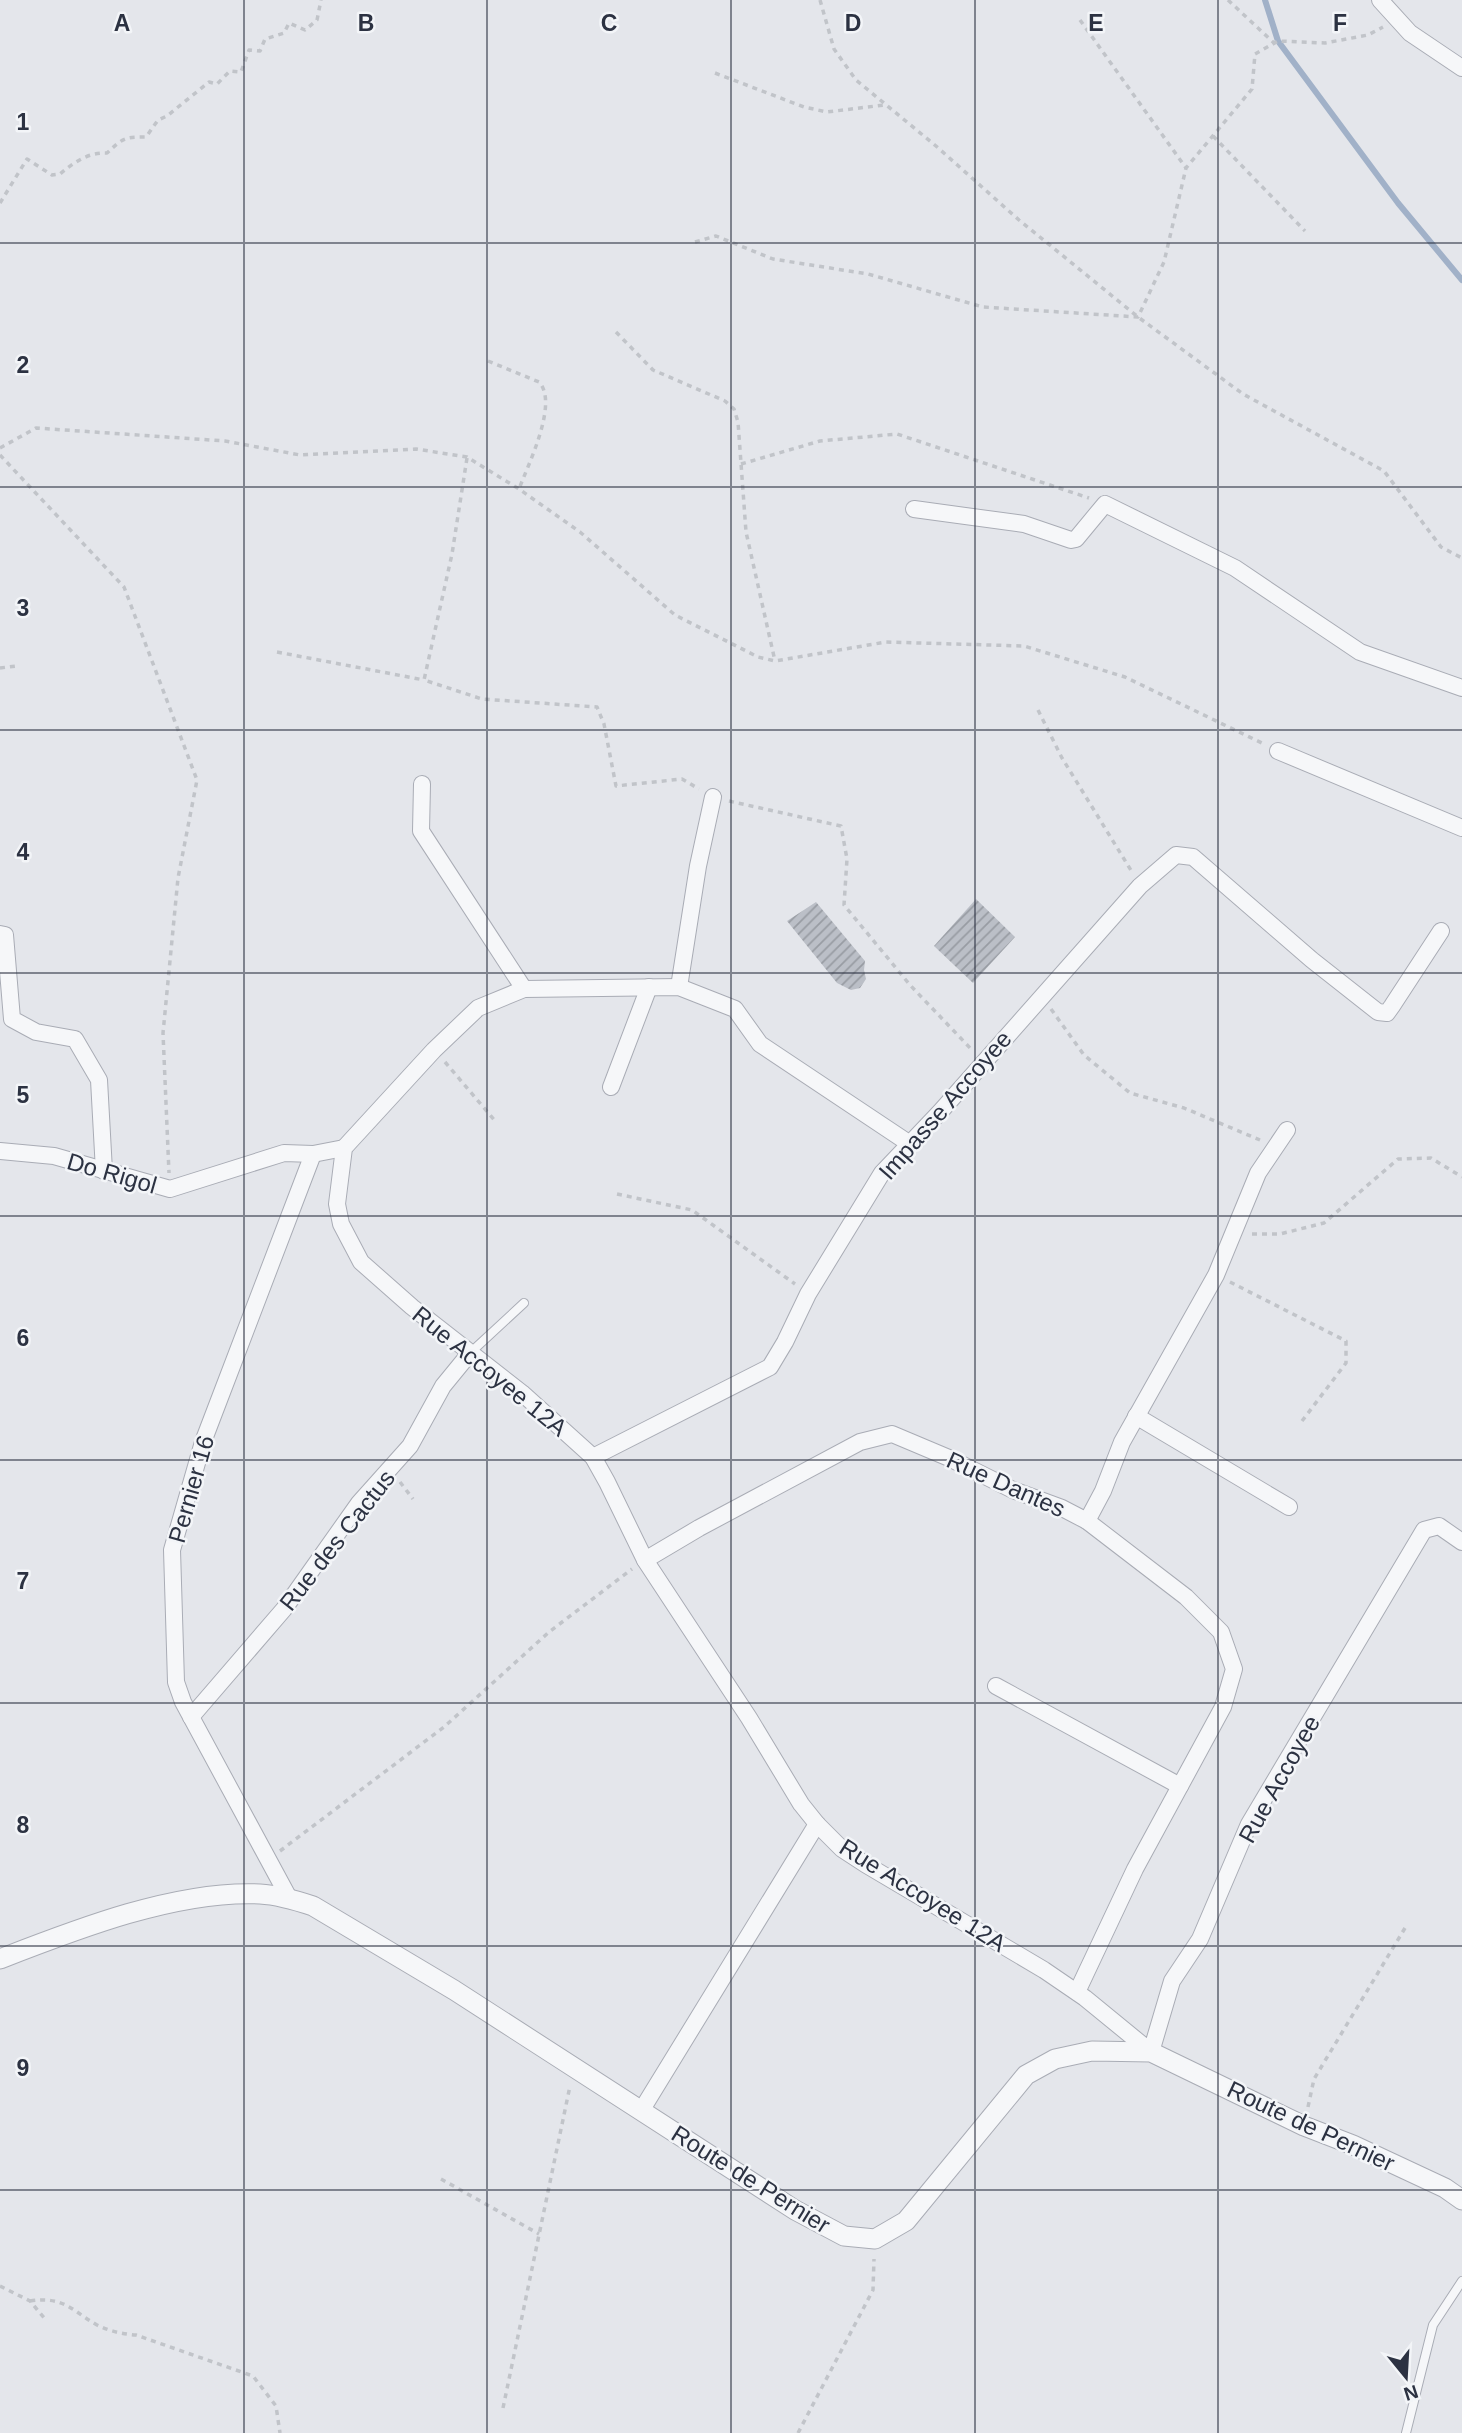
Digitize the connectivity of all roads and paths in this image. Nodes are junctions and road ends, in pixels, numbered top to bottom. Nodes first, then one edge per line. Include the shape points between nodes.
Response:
1 (321, 0) edge
2 (820, 0) edge
3 (1228, 0) edge
4 (1380, 0) edge
5 (1397, 19) junction
6 (1080, 20) dead end
7 (1275, 43) junction
8 (1462, 68) edge
9 (715, 73) dead end
10 (886, 104) junction
11 (1213, 136) junction
12 (1186, 168) junction
13 (0, 203) edge
14 (1305, 231) dead end
15 (695, 242) dead end
16 (1138, 317) junction
17 (616, 332) dead end
18 (488, 361) dead end
19 (0, 448) edge
20 (0, 454) edge
21 (467, 457) junction
22 (741, 464) junction
23 (519, 489) junction
24 (1105, 504) junction
25 (914, 509) dead end
26 (1462, 558) edge
27 (277, 652) dead end
28 (775, 661) junction
29 (16, 666) dead end
30 (0, 668) edge
31 (424, 680) junction
32 (1462, 688) edge
33 (1038, 710) dead end
34 (1278, 751) joint
35 (422, 784) dead end
36 (713, 797) junction
37 (1462, 828) edge
38 (1140, 886) junction
39 (1441, 930) dead end
40 (0, 934) edge
41 (649, 987) junction
42 (679, 987) junction
43 (524, 989) junction
44 (1040, 998) junction
45 (434, 1050) junction
46 (983, 1062) junction
47 (611, 1087) dead end
48 (496, 1122) dead end
49 (1287, 1130) dead end
50 (910, 1144) junction
51 (344, 1149) junction
52 (1273, 1150) junction
53 (0, 1152) edge
54 (313, 1154) junction
55 (104, 1171) junction
56 (1462, 1177) edge
57 (170, 1189) junction
58 (617, 1194) dead end
59 (1232, 1235) junction
60 (1216, 1275) junction
61 (808, 1294) junction
62 (524, 1303) dead end
63 (470, 1353) junction
64 (1136, 1416) junction
65 (1299, 1425) dead end
66 (593, 1457) junction
67 (1289, 1507) dead end
68 (1087, 1521) junction
69 (1462, 1542) edge
70 (645, 1560) junction
71 (996, 1686) dead end
72 (191, 1717) junction
73 (1180, 1786) junction
74 (817, 1824) junction
75 (267, 1861) junction
76 (289, 1898) junction
77 (1405, 1928) dead end
78 (0, 1959) edge
79 (1077, 1992) junction
80 (1151, 2052) junction
81 (574, 2067) junction
82 (641, 2111) junction
83 (1304, 2126) junction
84 (441, 2179) dead end
85 (1462, 2200) edge
86 (538, 2234) junction
87 (875, 2239) junction
88 (1462, 2281) edge
89 (0, 2286) edge
90 (30, 2301) junction
91 (45, 2319) dead end
92 (503, 2408) dead end
93 (280, 2433) edge
94 (798, 2433) edge
95 (1406, 2433) edge

1 - 13 path via 317,20 305,30 289,23 284,33 265,38 260,51 249,50 241,72 230,71 217,85 209,82 158,120 146,137 122,139 107,153 95,153 60,174 52,175 27,159
2 - 10 path via 834,49 856,80
3 - 7 path
4 - 5 street
5 - 7 path via 1368,35 1325,43
5 - 8 street
6 - 12 path
7 - 11 path via 1255,54 1252,89
9 - 10 path via 827,112
10 - 16 path
11 - 12 path
11 - 14 path
12 - 16 path via 1164,262
15 - 16 path via 716,236 773,259 868,274 983,307
16 - 26 path via 1243,394 1384,471 1441,547
17 - 22 path via 653,370 734,409
18 - 23 path via 544,387 543,426
19 - 21 path via 36,428 225,442 300,455 416,449
20 - 57 path via 124,587 197,780 178,878 163,1033
21 - 23 path
21 - 31 path via 452,554
22 - 24 path via 820,441 897,434
22 - 28 path via 746,532
23 - 28 path via 580,532 675,615
24 - 25 street via 1071,540 1024,524
24 - 32 street via 1235,568 1360,652
27 - 31 path
28 - 34 path via 886,642 1024,646 1125,677
29 - 30 path
31 - 36 path via 482,699 597,707 617,786 682,779
33 - 38 path
34 - 37 street
35 - 43 street via 421,831
36 - 42 street
36 - 46 path via 841,826 846,859 844,905 910,985
38 - 39 street, Impasse Accoyee via 1176,855 1194,857 1312,961 1378,1012 1387,1013
38 - 44 street, Impasse Accoyee
40 - 55 street via 5,934 12,1019 36,1032 75,1039 99,1080
41 - 42 street
41 - 43 street
41 - 47 street
42 - 50 street via 735,1009 760,1044
43 - 45 street via 478,1008
44 - 46 street, Impasse Accoyee
44 - 52 path via 1084,1055 1130,1093 1184,1108
45 - 48 path
45 - 51 street
46 - 50 street, Impasse Accoyee
49 - 52 street, Rue Dantes
50 - 61 street, Impasse Accoyee via 882,1173
51 - 54 street, Do Rigol
51 - 63 street, Rue Accoyee 12A via 337,1204 341,1224 361,1262
52 - 59 street, Rue Dantes via 1258,1173
53 - 55 street, Do Rigol via 54,1156
54 - 57 street, Do Rigol via 284,1153
54 - 72 street, Pernier 16 via 203,1442 172,1550 176,1682
55 - 57 street, Do Rigol
56 - 59 path via 1431,1158 1398,1159 1324,1223 1280,1234
58 - 61 path via 692,1210
59 - 60 street, Rue Dantes
60 - 64 street, Rue Dantes
60 - 65 path via 1346,1341 1346,1363
61 - 66 street, Impasse Accoyee via 770,1367
62 - 63 lane
63 - 66 street, Rue Accoyee 12A
63 - 72 street, Rue des Cactus via 443,1386 410,1446 359,1503 284,1609
64 - 67 street
64 - 68 street, Rue Dantes
66 - 70 street, Rue Accoyee 12A
68 - 70 street, Rue Dantes via 892,1434 860,1442
68 - 73 street via 1186,1597 1222,1632 1234,1670 1223,1707
69 - 80 street, Rue Accoyee via 1439,1526 1424,1530 1250,1824 1200,1939 1172,1981
70 - 74 street, Rue Accoyee 12A
70 - 75 path via 549,1632 444,1727
71 - 73 street
72 - 75 street, Pernier 16
73 - 79 street
74 - 79 street, Rue Accoyee 12A via 865,1864
74 - 82 street
75 - 76 street, Pernier 16
76 - 78 street, Route de Pernier via 219,1895 143,1909
76 - 81 street, Route de Pernier via 313,1906
77 - 83 path via 1314,2079
79 - 80 street, Rue Accoyee 12A
80 - 83 street, Route de Pernier
80 - 87 street, Route de Pernier via 1091,2051 1055,2059 1026,2075 906,2221
81 - 82 street, Route de Pernier
81 - 86 path
82 - 87 street, Route de Pernier via 795,2210 844,2236
83 - 85 street, Route de Pernier via 1445,2188
84 - 86 path
86 - 92 path
87 - 94 path via 873,2290
88 - 95 lane via 1433,2325
89 - 90 path
90 - 91 path
90 - 93 path via 69,2304 118,2333 136,2335 253,2376 276,2406

